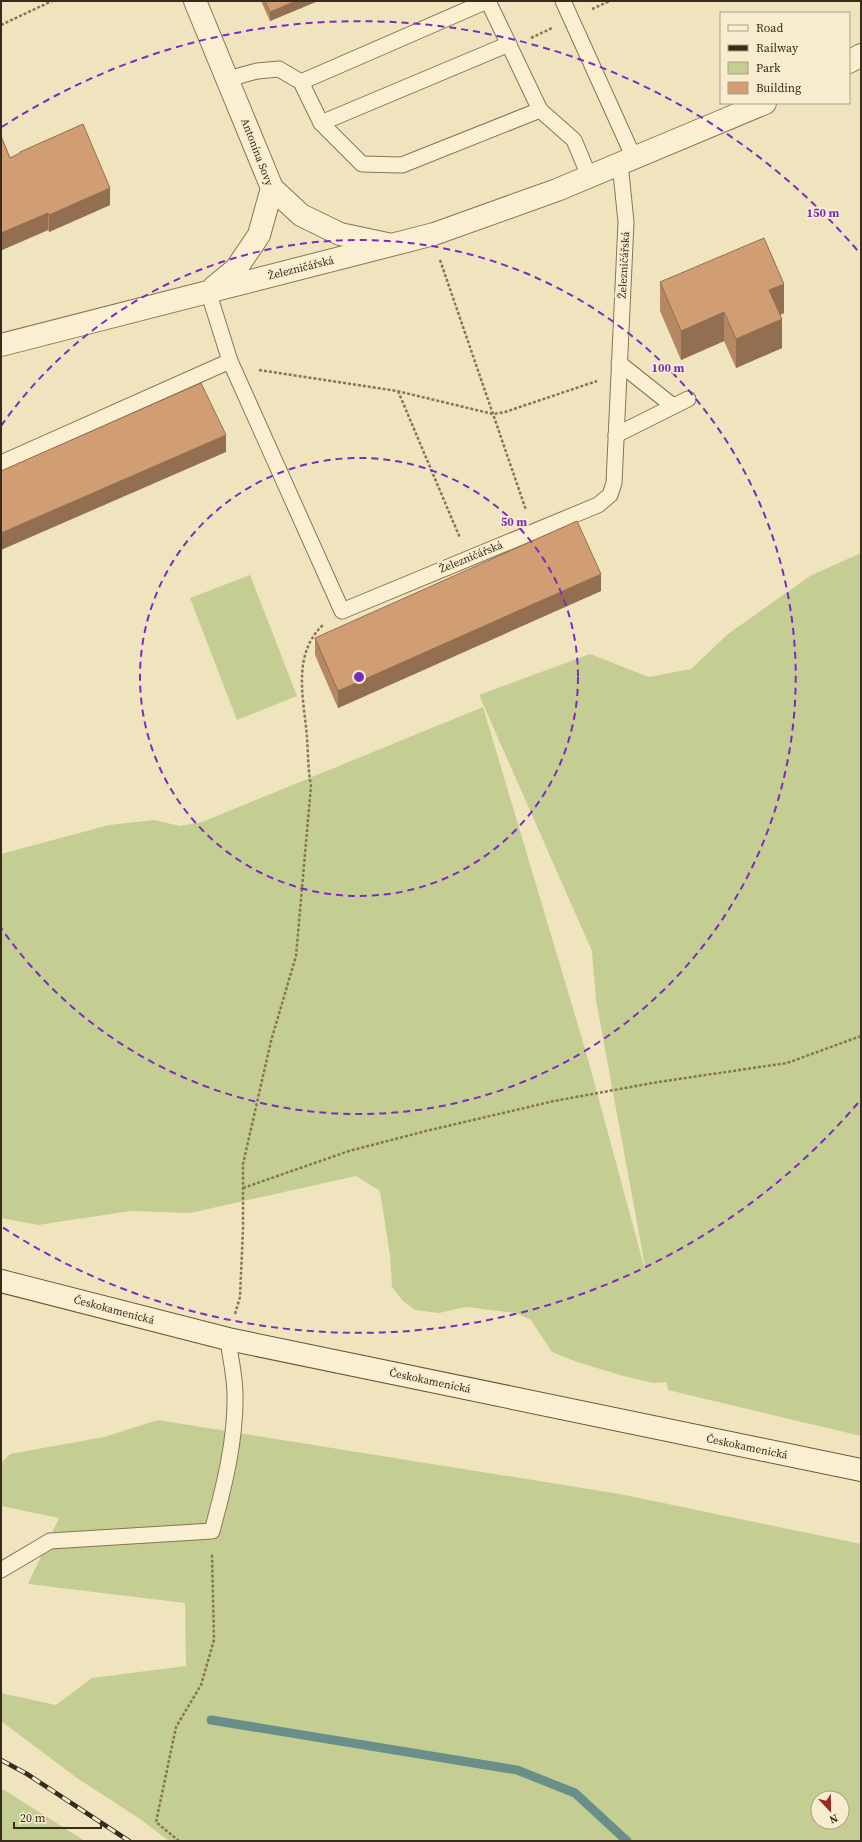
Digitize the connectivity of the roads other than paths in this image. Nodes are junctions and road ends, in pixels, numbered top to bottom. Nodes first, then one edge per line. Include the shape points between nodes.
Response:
1 (194, 1) edge
2 (488, 1) edge
3 (563, 1) edge
4 (509, 44) junction
5 (861, 56) edge
6 (850, 62) edge
7 (228, 79) junction
8 (301, 82) junction
9 (763, 104) edge
10 (540, 110) junction
11 (321, 123) junction
12 (627, 161) junction
13 (589, 176) junction
14 (272, 188) junction
15 (392, 245) junction
16 (208, 292) junction
17 (1, 345) edge
18 (230, 361) junction
19 (619, 368) junction
20 (688, 399) dead end
21 (673, 406) junction
22 (616, 435) junction
23 (1, 463) edge
24 (1, 1281) edge
25 (228, 1339) junction
26 (861, 1470) edge
27 (1, 1570) edge

1 - 7 street, Antonína Sovy
2 - 4 lane
2 - 8 lane
3 - 12 lane
4 - 10 lane
4 - 11 lane
5 - 6 street
7 - 8 lane via 279,69
7 - 14 street, Antonína Sovy
8 - 11 lane
9 - 12 street, Železničářská
10 - 11 lane via 402,165 362,164
10 - 13 lane via 574,140
12 - 13 street, Železničářská
12 - 19 lane, Železničářská
13 - 15 street, Železničářská via 434,234
14 - 15 street via 301,215 340,234
14 - 16 street, Antonína Sovy via 258,236 236,269
15 - 16 street, Železničářská
16 - 17 street, Železničářská
16 - 18 lane
18 - 22 lane, Železničářská via 342,611 598,505 610,496 614,483
18 - 23 lane
19 - 21 lane
19 - 22 lane, Železničářská
20 - 21 lane
21 - 22 lane
24 - 25 street, Českokamenická
25 - 26 street, Českokamenická
25 - 27 lane via 236,1392 235,1426 212,1532 50,1541

